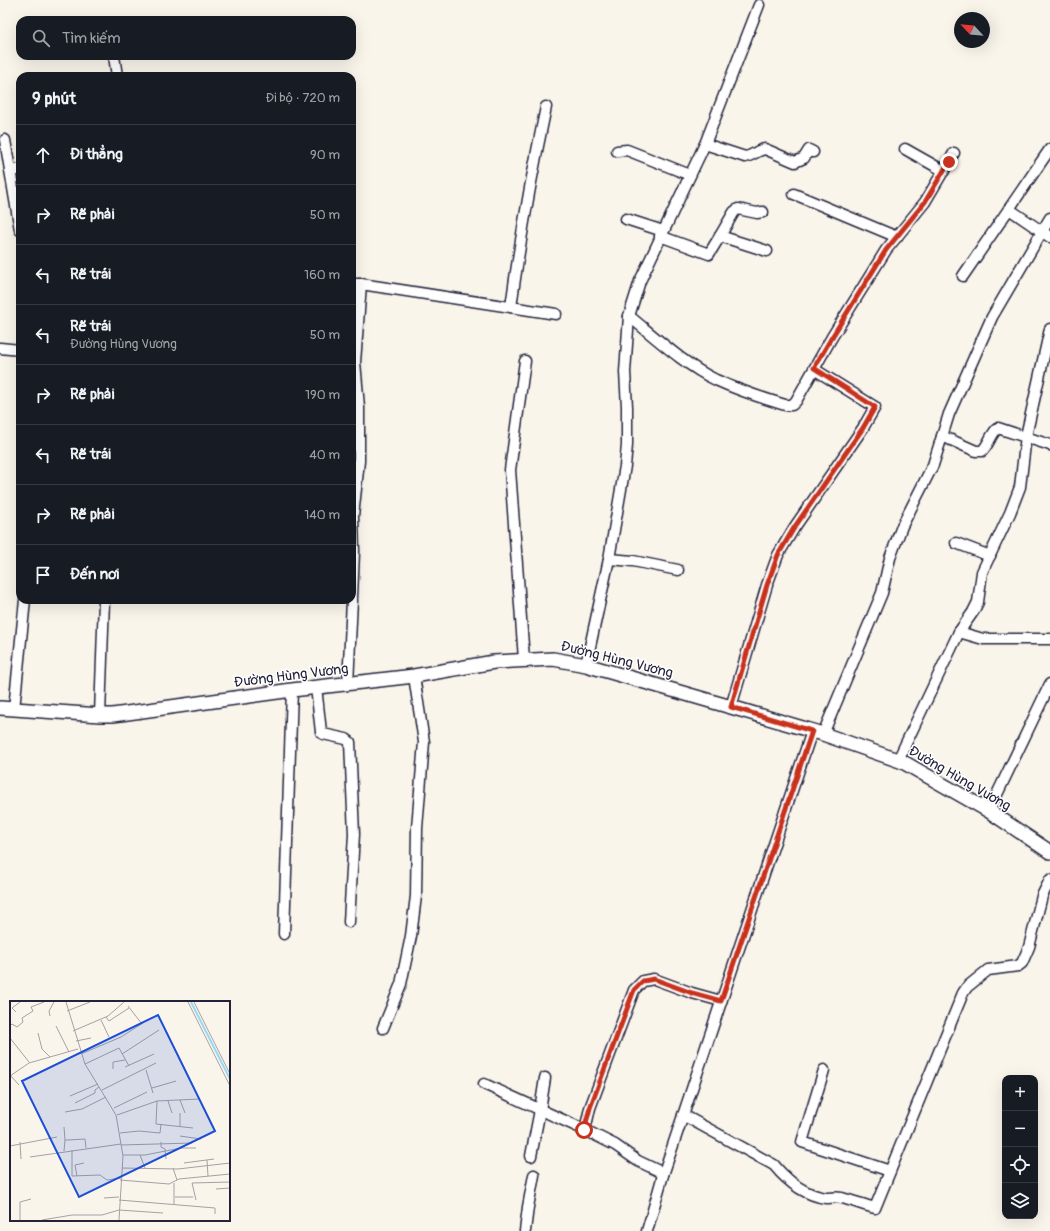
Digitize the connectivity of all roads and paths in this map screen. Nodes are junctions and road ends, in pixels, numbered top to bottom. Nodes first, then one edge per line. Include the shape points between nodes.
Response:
1 (759, 5) dead end
2 (115, 60) edge
3 (116, 72) edge
4 (546, 107) dead end
5 (5, 140) dead end
6 (705, 144) junction
7 (906, 149) dead end
8 (1050, 149) edge
9 (617, 151) dead end
10 (813, 152) dead end
11 (954, 153) dead end
12 (4, 155) edge
13 (15, 170) edge
14 (944, 171) junction
15 (690, 174) junction
16 (16, 182) edge
17 (794, 194) dead end
18 (1008, 209) junction
19 (763, 212) dead end
20 (626, 218) dead end
21 (1050, 218) edge
22 (661, 233) junction
23 (1046, 234) edge
24 (720, 236) junction
25 (897, 237) junction
26 (767, 251) dead end
27 (963, 276) dead end
28 (357, 284) edge
29 (511, 307) junction
30 (556, 314) dead end
31 (629, 316) junction
32 (356, 323) edge
33 (1050, 328) edge
34 (0, 348) edge
35 (16, 350) edge
36 (525, 361) dead end
37 (814, 368) junction
38 (356, 373) edge
39 (942, 436) junction
40 (1026, 436) junction
41 (1050, 445) edge
42 (356, 488) edge
43 (956, 543) dead end
44 (990, 556) junction
45 (609, 559) junction
46 (678, 570) dead end
47 (25, 604) edge
48 (104, 604) edge
49 (352, 604) edge
50 (959, 632) junction
51 (1050, 639) edge
52 (524, 659) junction
53 (586, 665) junction
54 (414, 676) junction
55 (348, 684) junction
56 (1050, 684) edge
57 (316, 687) junction
58 (292, 690) junction
59 (731, 707) junction
60 (0, 708) edge
61 (14, 709) junction
62 (100, 715) junction
63 (818, 733) junction
64 (898, 760) junction
65 (989, 811) junction
66 (1050, 852) edge
67 (1050, 880) edge
68 (350, 922) dead end
69 (284, 934) dead end
70 (721, 1001) junction
71 (383, 1028) dead end
72 (824, 1070) dead end
73 (545, 1078) dead end
74 (484, 1084) dead end
75 (540, 1110) junction
76 (683, 1115) junction
77 (584, 1130) junction
78 (530, 1156) dead end
79 (890, 1171) junction
80 (534, 1175) dead end
81 (663, 1175) junction
82 (525, 1231) edge
83 (647, 1231) edge

1 - 6 street
2 - 3 street
4 - 29 street via 520,239
5 - 12 street
6 - 10 street via 745,157 765,149 795,162 804,158 809,150
6 - 15 street
7 - 14 street
8 - 18 street
9 - 15 street via 626,150
11 - 14 street
12 - 13 street
13 - 16 street
14 - 25 street via 925,202
15 - 22 street
17 - 25 street
18 - 23 street
18 - 27 street
19 - 24 street via 738,209
20 - 22 street
21 - 23 street
22 - 24 street via 709,254
22 - 31 street via 640,281
23 - 39 street via 992,317
24 - 26 street
25 - 37 street via 886,250
28 - 29 street
28 - 32 street
29 - 30 street
31 - 37 street via 692,366 743,392 786,405 792,406 796,401
31 - 45 street via 625,372 627,446
33 - 40 street
34 - 35 street
36 - 52 street via 510,470
37 - 59 street via 875,407 778,555
38 - 42 street via 359,407
39 - 40 street via 979,451 985,448 997,428
39 - 63 street via 933,465 902,526 890,558 882,593
40 - 41 street
40 - 44 street via 1020,487
43 - 44 street
44 - 50 street via 982,572 978,602
45 - 46 street via 633,560
45 - 53 street
47 - 61 street
48 - 62 street
49 - 55 street
50 - 51 street via 983,639
50 - 64 street
52 - 53 street, Đường Hùng Vương via 553,659
52 - 54 street, Đường Hùng Vương
53 - 59 street, Đường Hùng Vương
54 - 55 street, Đường Hùng Vương
54 - 71 street via 424,742 417,828 416,896 401,984
55 - 57 street, Đường Hùng Vương
56 - 65 street
57 - 58 street, Đường Hùng Vương
57 - 68 street via 321,732 350,742 354,834
58 - 62 street, Đường Hùng Vương
58 - 69 street
59 - 63 street, Đường Hùng Vương
60 - 61 street, Đường Hùng Vương
61 - 62 street, Đường Hùng Vương
63 - 64 street, Đường Hùng Vương
63 - 70 street
64 - 65 street, Đường Hùng Vương
65 - 66 street, Đường Hùng Vương
67 - 79 street via 1042,896 1029,947 1022,963 1018,966 988,970 963,993
70 - 76 street
70 - 77 street via 654,979 643,981 634,990
72 - 79 street via 802,1142
73 - 75 street
74 - 75 street
75 - 77 street
75 - 78 street
76 - 79 street via 774,1165 795,1186 810,1194 840,1198 875,1208
76 - 81 street
77 - 81 street via 615,1145
80 - 82 street
81 - 83 street

